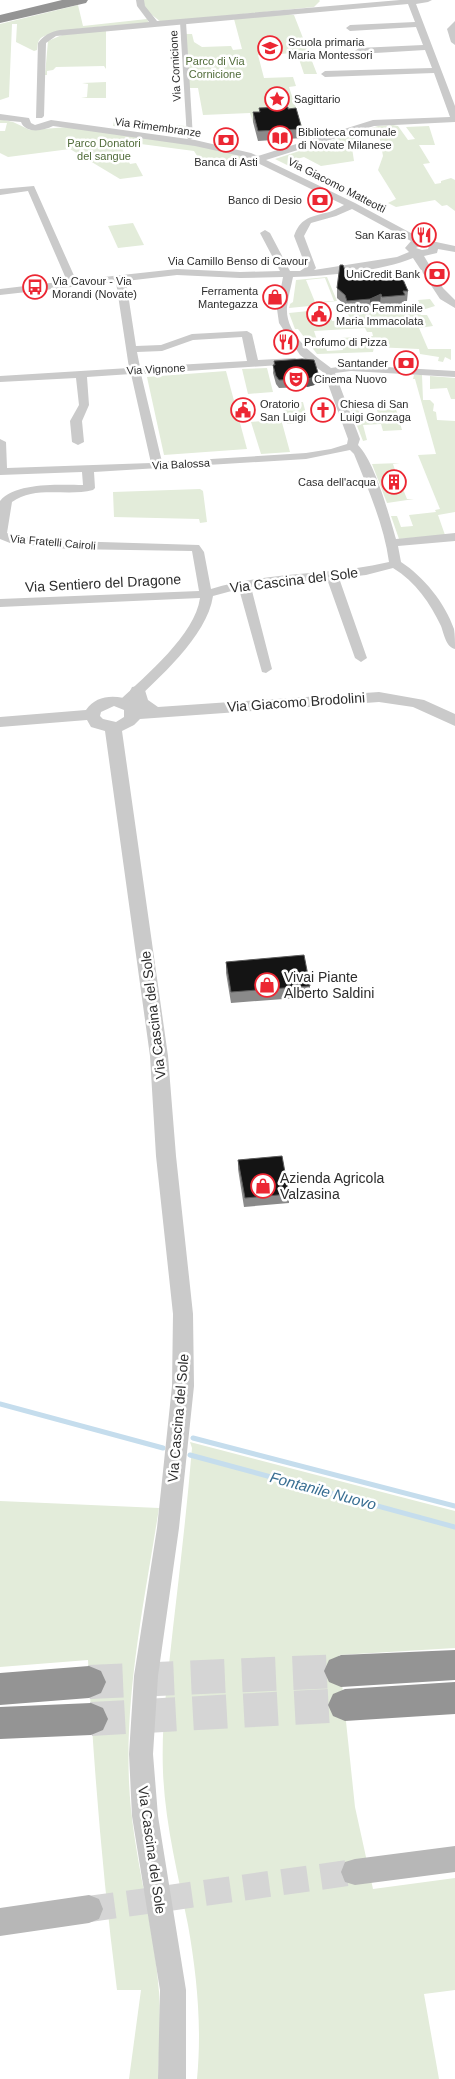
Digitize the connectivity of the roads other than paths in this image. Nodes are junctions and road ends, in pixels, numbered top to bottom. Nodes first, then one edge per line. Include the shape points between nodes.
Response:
1 (50, 0) edge
2 (81, 0) edge
3 (140, 0) edge
4 (428, 0) edge
5 (411, 2) junction
6 (336, 4) edge
7 (0, 12) edge
8 (0, 19) edge
9 (183, 22) junction
10 (155, 24) junction
11 (419, 24) junction
12 (455, 24) edge
13 (350, 28) dead end
14 (455, 42) edge
15 (428, 48) junction
16 (359, 51) dead end
17 (437, 70) junction
18 (325, 74) dead end
19 (39, 116) junction
20 (0, 117) edge
21 (455, 119) edge
22 (26, 120) junction
23 (51, 124) junction
24 (190, 138) dead end
25 (260, 159) junction
26 (0, 192) edge
27 (352, 205) junction
28 (265, 233) dead end
29 (416, 248) junction
30 (455, 249) edge
31 (302, 274) junction
32 (288, 275) junction
33 (120, 278) junction
34 (73, 284) junction
35 (0, 292) edge
36 (455, 305) edge
37 (132, 349) junction
38 (311, 359) junction
39 (253, 364) junction
40 (135, 370) junction
41 (329, 371) junction
42 (81, 374) junction
43 (455, 374) edge
44 (0, 379) edge
45 (0, 442) edge
46 (78, 442) dead end
47 (354, 442) junction
48 (157, 465) junction
49 (88, 470) junction
50 (1, 472) edge
51 (455, 537) edge
52 (392, 543) junction
53 (395, 564) junction
54 (332, 575) junction
55 (244, 584) junction
56 (207, 594) junction
57 (0, 603) edge
58 (455, 645) edge
59 (361, 658) dead end
60 (266, 669) dead end
61 (138, 691) junction
62 (129, 709) junction
63 (156, 712) junction
64 (92, 715) junction
65 (455, 720) edge
66 (0, 722) edge
67 (113, 727) junction
68 (455, 1665) edge
69 (341, 1671) tunnel mouth
70 (89, 1682) tunnel mouth
71 (0, 1689) edge
72 (455, 1698) edge
73 (345, 1705) tunnel mouth
74 (91, 1719) tunnel mouth
75 (0, 1723) edge
76 (455, 1859) edge
77 (355, 1872) tunnel mouth
78 (89, 1909) tunnel mouth
79 (0, 1922) edge
80 (172, 2079) edge

1 - 7 highway
2 - 8 highway
3 - 10 street, Via Cornicione
4 - 5 street
5 - 6 street
5 - 11 street
6 - 9 street
9 - 10 street
9 - 24 street, Via Cornicione
10 - 19 street via 62,32 44,38
11 - 13 street
11 - 15 street
12 - 14 street via 451,29
15 - 16 street
15 - 17 street
17 - 18 street
17 - 21 street
19 - 22 street
19 - 23 street via 50,118
20 - 22 street
21 - 25 street via 373,123
22 - 23 street, Via Rimembranze via 26,124 32,127
23 - 25 street, Via Rimembranze via 212,146
25 - 27 street, Via Giacomo Matteotti
26 - 34 street via 31,188
27 - 29 street, Via Giacomo Matteotti via 403,233
27 - 31 street via 333,214 314,217 303,224 299,235 311,268
28 - 32 street
29 - 30 street, Via Camillo Benso di Cavour via 430,252 434,245
29 - 31 street, Via Camillo Benso di Cavour via 400,260
29 - 36 street, Via Giacomo Matteotti via 444,297
31 - 32 street, Via Camillo Benso di Cavour
32 - 33 street, Via Camillo Benso di Cavour via 177,272
32 - 38 street via 282,309 284,323
33 - 34 street, Via Camillo Benso di Cavour
33 - 37 street
34 - 35 street, Via Camillo Benso di Cavour
37 - 39 street via 162,348 192,337 247,334
37 - 40 street
38 - 39 street, Via Vignone
38 - 41 street
39 - 40 street, Via Vignone
40 - 42 street, Via Vignone
40 - 48 street
41 - 43 street via 352,368
41 - 47 street
42 - 44 street, Via Vignone
42 - 46 street via 84,405 76,421
45 - 50 street
47 - 48 street, Via Balossa via 327,452 285,457
47 - 52 street
48 - 49 street, Via Balossa
49 - 50 street, Via Balossa
49 - 56 street, Via Fratelli Cairoli via 89,488 30,491 9,498 1,535 10,539 68,545 195,548
51 - 52 street
52 - 53 street
53 - 54 street, Via Cascina del Sole
53 - 58 street via 417,580 444,618
54 - 55 street, Via Cascina del Sole
54 - 59 street
55 - 56 street, Via Cascina del Sole
55 - 60 street
56 - 57 street, Via Sentiero del Dragone
56 - 61 street via 205,608 179,650
61 - 62 street
61 - 63 street via 142,705
62 - 63 street, Via Giacomo Brodolini
62 - 64 street via 114,702 102,704
62 - 67 street via 129,722
63 - 65 street, Via Giacomo Brodolini via 379,697 419,703
64 - 66 street
64 - 67 street via 97,723
67 - 80 street, Via Cascina del Sole via 159,1056 183,1314 183,1386 168,1528 146,1676 141,1754 144,1816 173,1990
68 - 69 highway
70 - 71 highway
72 - 73 highway
74 - 75 highway
76 - 77 main road
78 - 79 main road

